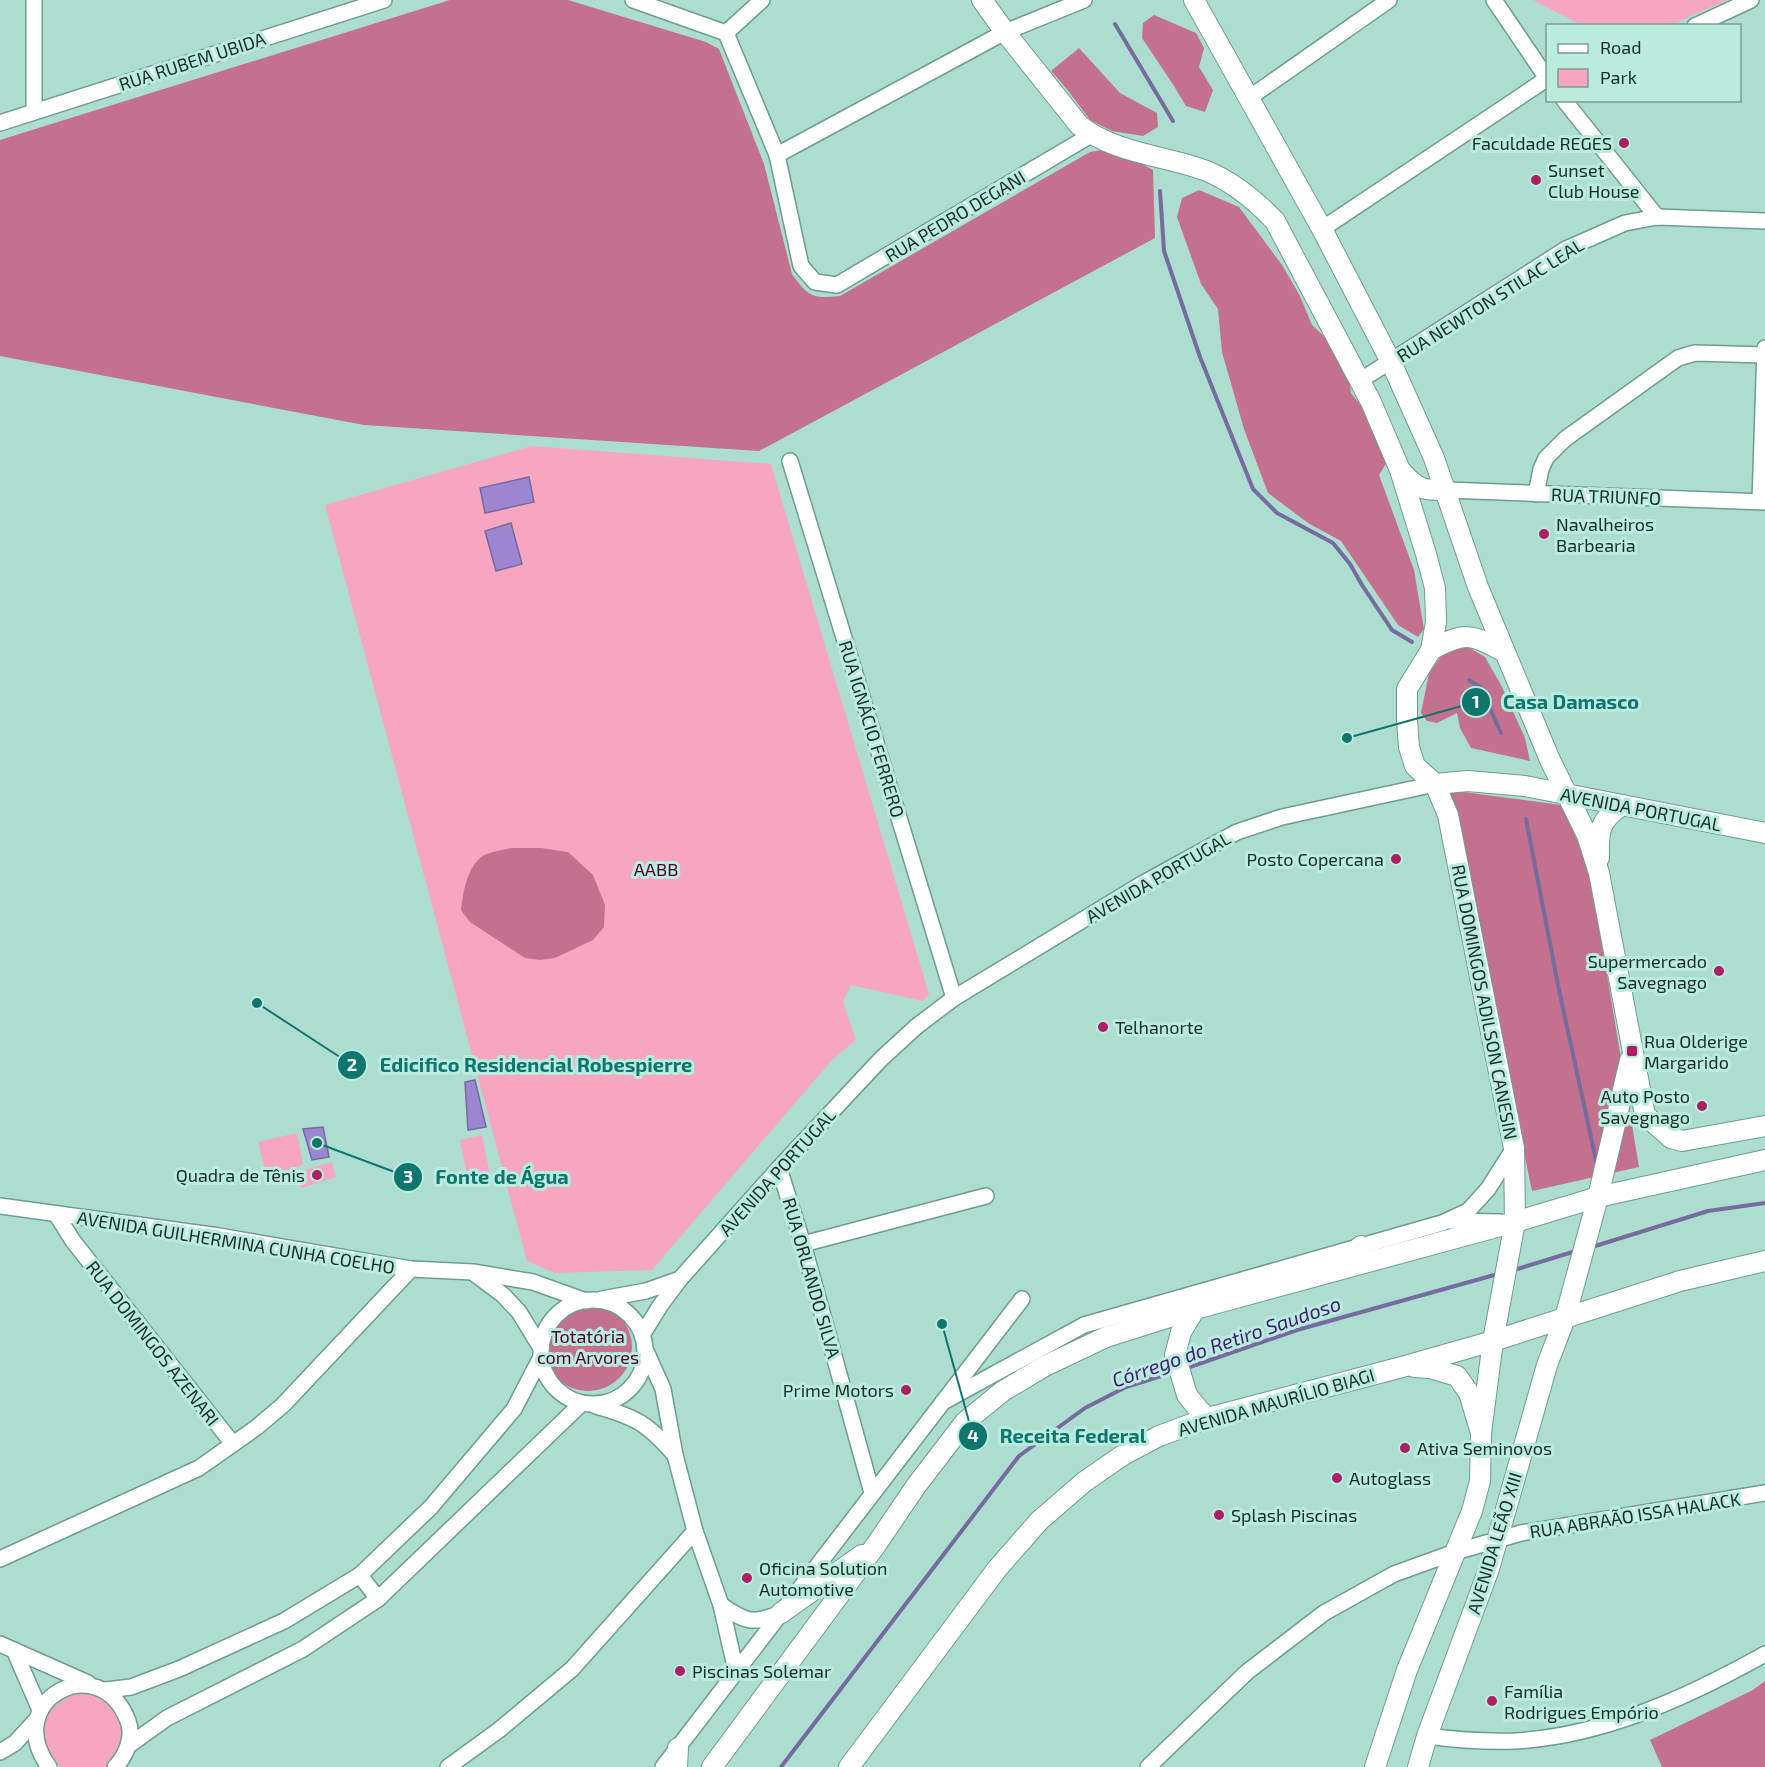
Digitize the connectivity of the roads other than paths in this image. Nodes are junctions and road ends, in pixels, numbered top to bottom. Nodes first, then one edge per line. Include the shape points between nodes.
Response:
1 (34, 0) edge
2 (633, 0) edge
3 (762, 0) edge
4 (982, 0) edge
5 (1084, 0) edge
6 (1194, 0) edge
7 (1389, 0) edge
8 (1494, 0) edge
9 (1751, 0) edge
10 (376, 1) edge
11 (1699, 24) edge
12 (1005, 32) junction
13 (726, 33) junction
14 (1546, 78) edge
15 (1546, 80) edge
16 (1249, 98) junction
17 (1566, 102) edge
18 (34, 111) junction
19 (0, 123) edge
20 (1091, 135) junction
21 (777, 155) junction
22 (1657, 218) junction
23 (1765, 221) edge
24 (1322, 229) junction
25 (1765, 348) edge
26 (1765, 355) edge
27 (1391, 362) junction
28 (1361, 380) junction
29 (790, 461) dead end
30 (1400, 470) junction
31 (1447, 490) junction
32 (1536, 494) junction
33 (1762, 502) edge
34 (1431, 650) junction
35 (1504, 652) junction
36 (1435, 784) junction
37 (1566, 794) junction
38 (1622, 805) junction
39 (1765, 833) edge
40 (1599, 873) junction
41 (954, 998) junction
42 (1632, 1051) junction
43 (1756, 1127) edge
44 (1765, 1139) edge
45 (1514, 1148) junction
46 (1765, 1160) edge
47 (779, 1168) junction
48 (986, 1196) dead end
49 (1598, 1197) junction
50 (0, 1206) edge
51 (56, 1214) junction
52 (76, 1217) junction
53 (1446, 1221) junction
54 (1515, 1222) junction
55 (73, 1241) junction
56 (803, 1244) junction
57 (1361, 1246) junction
58 (1765, 1261) edge
59 (411, 1269) junction
60 (1335, 1271) junction
61 (473, 1272) junction
62 (680, 1279) junction
63 (1022, 1299) dead end
64 (591, 1300) junction
65 (1196, 1309) junction
66 (1565, 1318) junction
67 (642, 1335) junction
68 (1493, 1341) junction
69 (646, 1351) junction
70 (541, 1352) junction
71 (1402, 1367) junction
72 (943, 1401) junction
73 (587, 1404) junction
74 (1208, 1418) junction
75 (1481, 1433) junction
76 (232, 1444) junction
77 (675, 1455) junction
78 (872, 1493) junction
79 (1765, 1493) edge
80 (696, 1531) junction
81 (1497, 1541) junction
82 (876, 1545) junction
83 (1455, 1552) junction
84 (0, 1558) edge
85 (360, 1575) junction
86 (378, 1599) junction
87 (721, 1605) junction
88 (781, 1613) junction
89 (7, 1647) edge
90 (1765, 1654) edge
91 (736, 1671) junction
92 (103, 1689) junction
93 (38, 1715) junction
94 (1427, 1736) junction
95 (127, 1748) junction
96 (0, 1752) edge
97 (678, 1757) edge
98 (49, 1767) edge
99 (115, 1767) edge
100 (127, 1767) edge
101 (448, 1767) edge
102 (663, 1767) edge
103 (712, 1767) edge
104 (849, 1767) edge
105 (1148, 1767) edge
106 (1375, 1767) edge
107 (1418, 1767) edge

1 - 18 street
2 - 13 street
3 - 13 street
4 - 12 main road
5 - 12 street
6 - 16 main road
7 - 16 street
8 - 14 street
9 - 11 street
10 - 18 street, RUA RUBEM UBIDA
12 - 20 main road
12 - 21 street
13 - 21 street
15 - 24 street
16 - 24 main road
17 - 22 street
18 - 19 street, RUA RUBEM UBIDA
20 - 21 street, RUA PEDRO DEGANI via 837,285 815,282 801,266
20 - 28 main road via 1198,168 1236,186 1257,203 1275,221
22 - 23 street, RUA NEWTON STILAC LEAL
22 - 27 street, RUA NEWTON STILAC LEAL via 1625,223 1566,249
24 - 27 main road
25 - 26 street
26 - 32 street via 1695,353 1678,358 1566,439 1546,458
26 - 33 street
27 - 28 street, RUA NEWTON STILAC LEAL
27 - 31 main road
28 - 30 main road
29 - 41 street, RUA IGNÁCIO FERRERO
30 - 31 main road via 1422,490
30 - 34 main road via 1436,588
31 - 32 street, RUA TRIUNFO
31 - 35 main road
32 - 33 street, RUA TRIUNFO
34 - 35 main road via 1453,638 1470,636
34 - 36 main road via 1407,689 1407,720 1415,766
35 - 37 main road
36 - 37 main road, AVENIDA PORTUGAL via 1468,781
36 - 41 street, AVENIDA PORTUGAL via 1282,817 1237,832 1142,884
36 - 45 main road, RUA DOMINGOS ADILSON CANESIN via 1448,815
37 - 38 main road, AVENIDA PORTUGAL
37 - 40 main road via 1587,835
38 - 39 main road, AVENIDA PORTUGAL
38 - 40 main road via 1608,814 1602,824
40 - 42 main road
41 - 47 street, AVENIDA PORTUGAL via 881,1059
42 - 43 main road via 1645,1115 1671,1138 1682,1141
42 - 49 main road, AVENIDA LEÃO XIII
43 - 44 main road
45 - 53 street via 1488,1189 1468,1211
45 - 54 main road, RUA DOMINGOS ADILSON CANESIN
46 - 49 main road
47 - 56 street, RUA ORLANDO SILVA
47 - 62 street, AVENIDA PORTUGAL
48 - 56 street
49 - 54 main road
49 - 66 main road, AVENIDA LEÃO XIII
50 - 51 street, AVENIDA GUILHERMINA CUNHA COELHO
51 - 52 street, AVENIDA GUILHERMINA CUNHA COELHO
51 - 55 street, RUA DOMINGOS AZENARI
52 - 55 street
52 - 59 street, AVENIDA GUILHERMINA CUNHA COELHO via 219,1236
53 - 54 street
53 - 57 street
54 - 60 main road
54 - 68 main road, RUA DOMINGOS ADILSON CANESIN
55 - 76 street, RUA DOMINGOS AZENARI
56 - 78 street, RUA ORLANDO SILVA
57 - 60 main road
57 - 72 street via 1084,1324
58 - 66 main road, AVENIDA MAURÍLIO BIAGI via 1680,1281
59 - 61 street, AVENIDA GUILHERMINA CUNHA COELHO
59 - 76 street via 283,1405
60 - 65 main road
61 - 64 street, AVENIDA GUILHERMINA CUNHA COELHO via 533,1282
61 - 70 street via 519,1312
62 - 64 street, AVENIDA PORTUGAL via 646,1291
62 - 67 street, AVENIDA PORTUGAL
63 - 72 street
64 - 67 street via 625,1310
64 - 70 street via 569,1306 555,1316
65 - 74 main road via 1181,1332 1175,1355 1187,1395
65 - 82 main road via 1106,1337 1003,1391 965,1422
66 - 68 main road, AVENIDA MAURÍLIO BIAGI
66 - 81 main road, AVENIDA LEÃO XIII via 1547,1365
67 - 69 street
68 - 71 main road, AVENIDA MAURÍLIO BIAGI
68 - 75 main road, RUA DOMINGOS ADILSON CANESIN
69 - 73 street via 636,1383 624,1395 609,1402
69 - 77 street via 663,1389
70 - 73 street via 544,1370 554,1387 569,1399
70 - 85 street via 514,1409 430,1507
71 - 74 main road, AVENIDA MAURÍLIO BIAGI
71 - 75 main road, AVENIDA LEÃO XIII via 1430,1368 1457,1376 1469,1393
72 - 78 street
73 - 77 street via 642,1423
73 - 86 street
74 - 104 main road, AVENIDA MAURÍLIO BIAGI via 1159,1436 1123,1455 1039,1521 997,1569
75 - 83 main road, AVENIDA LEÃO XIII via 1480,1481
76 - 84 street via 199,1468
77 - 80 street
78 - 88 street
79 - 81 street, RUA ABRAÃO ISSA HALACK via 1521,1533
80 - 87 street
80 - 101 street via 572,1669
81 - 83 street, RUA ABRAÃO ISSA HALACK
81 - 94 main road, AVENIDA LEÃO XIII
82 - 88 main road
82 - 103 main road
83 - 105 street, RUA ABRAÃO ISSA HALACK via 1394,1574 1324,1613 1247,1672
83 - 106 main road, AVENIDA LEÃO XIII via 1407,1670
85 - 86 street
85 - 92 street via 284,1621 179,1669 131,1687
86 - 95 street via 303,1648 167,1718
87 - 88 street via 749,1620 761,1621
87 - 91 street
88 - 91 street
89 - 92 street
89 - 93 street
90 - 94 street via 1712,1684 1634,1716 1573,1733 1516,1741
91 - 97 street
92 - 93 street via 84,1684 68,1687 54,1694
92 - 95 street via 122,1705 130,1725
93 - 96 street via 15,1743
93 - 98 street via 35,1737 39,1754
94 - 107 main road, AVENIDA LEÃO XIII
95 - 99 street
95 - 100 street
97 - 102 street

